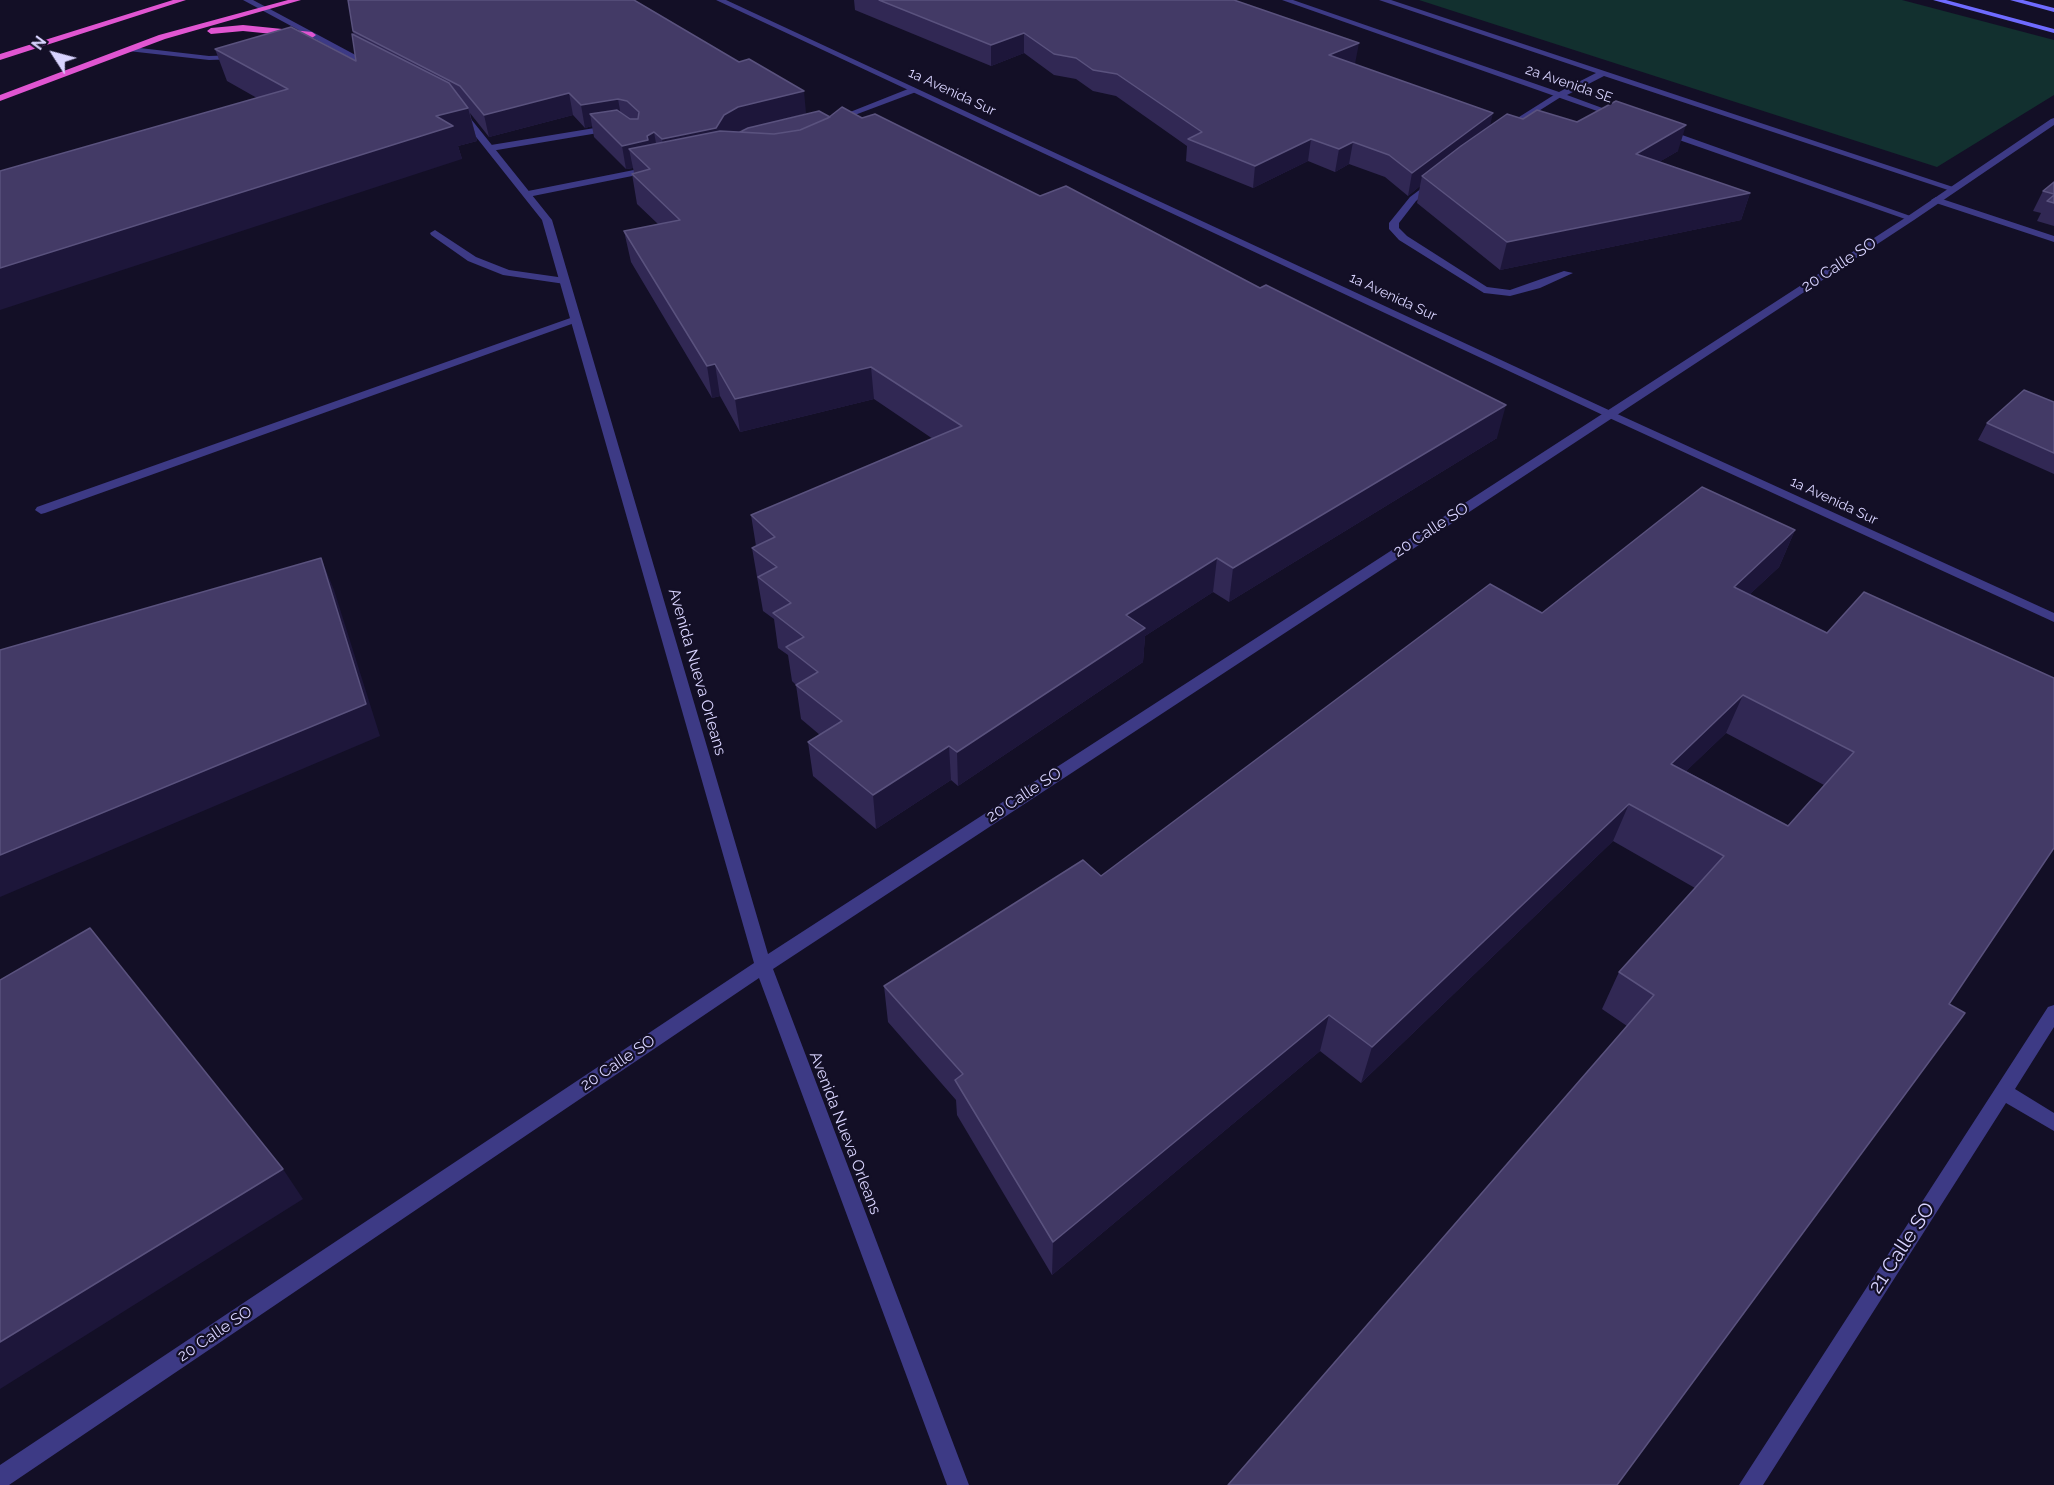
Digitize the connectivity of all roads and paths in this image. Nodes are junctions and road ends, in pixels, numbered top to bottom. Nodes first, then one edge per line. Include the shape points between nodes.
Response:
1 (151, 0) edge
2 (182, 0) edge
3 (247, 0) edge
4 (297, 0) edge
5 (720, 0) edge
6 (1286, 0) edge
7 (1383, 0) edge
8 (1936, 0) edge
9 (2014, 0) edge
10 (263, 8) junction
11 (2054, 10) edge
12 (97, 25) junction
13 (2054, 31) edge
14 (162, 37) junction
15 (316, 40) junction
16 (131, 49) junction
17 (249, 56) edge
18 (0, 57) edge
19 (1604, 73) junction
20 (387, 74) edge
21 (913, 90) junction
22 (1560, 95) junction
23 (0, 98) edge
24 (452, 106) edge
25 (828, 116) edge
26 (839, 118) junction
27 (1628, 119) edge
28 (2054, 121) edge
29 (625, 127) edge
30 (1650, 127) edge
31 (841, 130) edge
32 (1494, 137) edge
33 (491, 148) junction
34 (658, 160) edge
35 (1444, 174) edge
36 (1954, 189) junction
37 (528, 195) junction
38 (1936, 200) junction
39 (1911, 218) junction
40 (435, 233) dead end
41 (2054, 239) edge
42 (1568, 273) dead end
43 (565, 280) junction
44 (576, 319) junction
45 (1609, 414) junction
46 (41, 510) dead end
47 (2054, 618) edge
48 (763, 966) junction
49 (2054, 1012) edge
50 (2004, 1090) junction
51 (2054, 1123) edge
52 (0, 1478) edge
53 (958, 1485) edge
54 (1750, 1485) edge

1 - 12 highway
2 - 12 highway
3 - 10 street
4 - 10 highway
5 - 21 street, 1a Avenida Sur
6 - 22 street, 2a Avenida SE
7 - 19 street, 2a Avenida SE
8 - 13 main road
9 - 11 main road
10 - 14 highway
10 - 15 street
12 - 18 highway
14 - 15 highway via 243,28
14 - 16 highway
15 - 20 street
16 - 17 street via 209,58
16 - 23 highway
19 - 22 street
19 - 36 street, 2a Avenida SE
21 - 26 street
21 - 45 street, 1a Avenida Sur
22 - 27 street, 2a Avenida SE
22 - 32 street
24 - 33 street, Avenida Nueva Orleans via 462,112
25 - 26 street
26 - 31 street via 844,126
28 - 36 street, 20 Calle SO
29 - 33 street
30 - 39 street
33 - 37 street, Avenida Nueva Orleans
34 - 37 street via 662,167
35 - 42 street via 1413,199 1394,223 1394,230 1403,238 1484,290 1509,293
36 - 38 street, 20 Calle SO
37 - 43 street, Avenida Nueva Orleans via 547,219
38 - 39 street, 20 Calle SO
38 - 41 street
39 - 45 street, 20 Calle SO
40 - 43 street via 472,260 507,273
43 - 44 street, Avenida Nueva Orleans
44 - 46 street
44 - 48 street, Avenida Nueva Orleans
45 - 47 street, 1a Avenida Sur
45 - 48 street, 20 Calle SO
48 - 52 street, 20 Calle SO
48 - 53 street, Avenida Nueva Orleans
49 - 50 street, 21 Calle SO
50 - 51 street
50 - 54 street, 21 Calle SO

